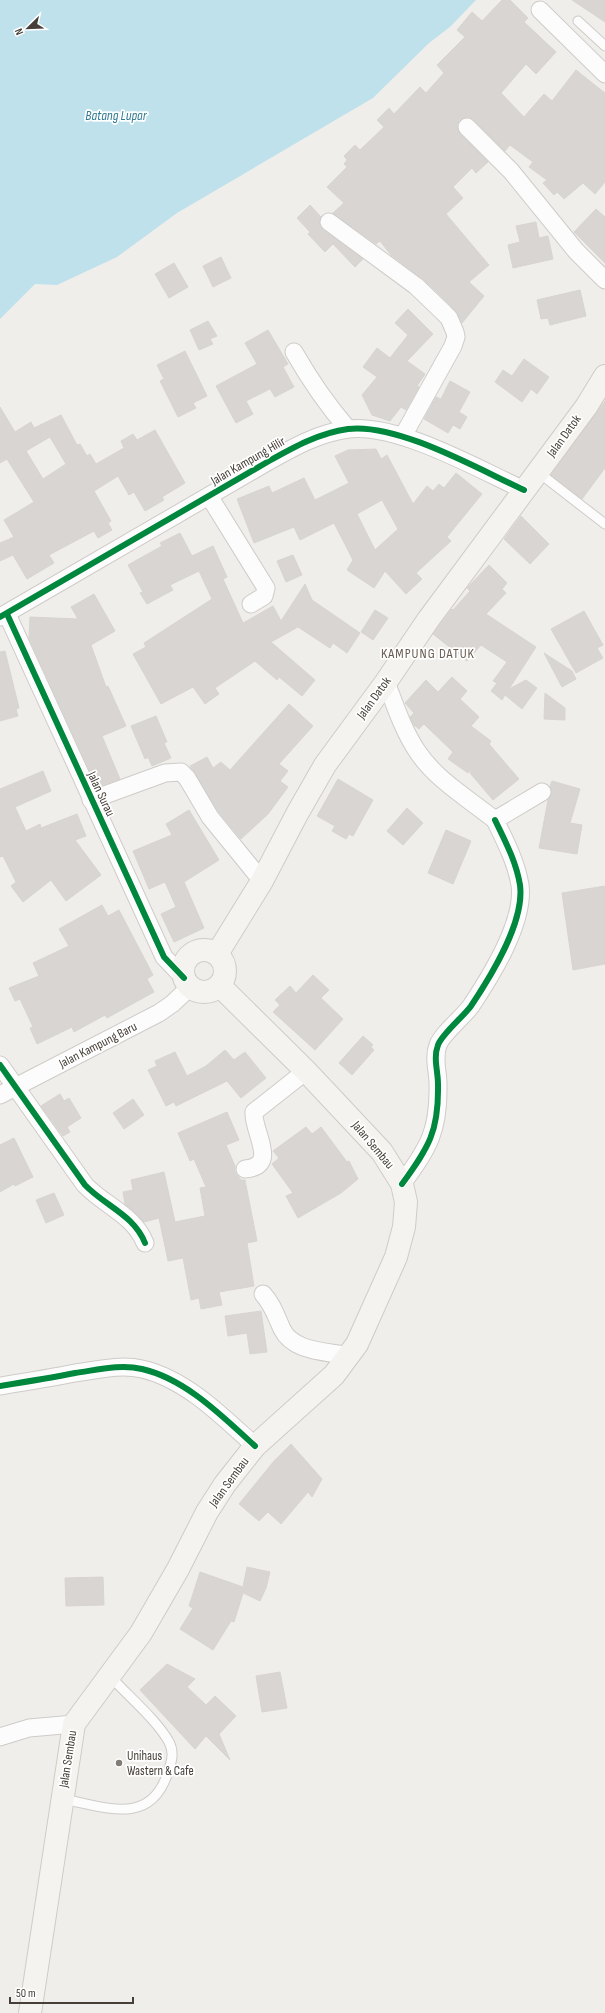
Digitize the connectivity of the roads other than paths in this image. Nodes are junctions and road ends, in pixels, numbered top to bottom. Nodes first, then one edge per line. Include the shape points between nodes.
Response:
1 (540, 10) dead end
2 (578, 21) dead end
3 (605, 46) edge
4 (605, 74) edge
5 (467, 128) dead end
6 (329, 222) dead end
7 (605, 280) edge
8 (294, 352) dead end
9 (605, 376) edge
10 (348, 429) junction
11 (404, 436) junction
12 (538, 472) junction
13 (524, 490) junction
14 (209, 496) junction
15 (605, 524) edge
16 (250, 604) dead end
17 (3, 615) edge
18 (386, 682) junction
19 (542, 792) dead end
20 (91, 800) junction
21 (495, 820) junction
22 (262, 881) junction
23 (216, 954) junction
24 (187, 982) junction
25 (220, 986) junction
26 (0, 1065) edge
27 (306, 1071) junction
28 (15, 1087) junction
29 (0, 1095) edge
30 (245, 1169) dead end
31 (402, 1184) junction
32 (145, 1243) dead end
33 (263, 1294) dead end
34 (348, 1356) junction
35 (0, 1386) edge
36 (255, 1446) junction
37 (110, 1676) junction
38 (74, 1724) junction
39 (0, 1737) edge
40 (62, 1799) junction
41 (30, 2013) edge

1 - 4 street
2 - 3 lane
5 - 7 street via 511,170 576,251
6 - 11 street via 416,286 449,318 455,332 453,346
8 - 10 street via 332,411
9 - 12 main road, Jalan Datok
10 - 11 street, Jalan Kampung Hilir via 365,429
10 - 14 street, Jalan Kampung Hilir via 303,442
11 - 13 street, Jalan Kampung Hilir
12 - 13 main road, Jalan Datok
12 - 15 lane
13 - 18 main road, Jalan Datok via 428,620
14 - 16 street via 266,588 264,596
14 - 17 street, Jalan Kampung Hilir
17 - 20 street, Jalan Surau
18 - 21 street via 407,732 421,756 446,781
18 - 22 main road, Jalan Datok via 325,765
19 - 21 street
20 - 22 street via 165,773 181,772 210,817
20 - 24 street, Jalan Surau via 164,957
21 - 31 street via 518,873 520,900 515,922 496,963 470,1006 438,1044 436,1059 439,1110 434,1131 423,1155
22 - 23 main road, Jalan Datok
23 - 24 main road via 203,950 191,954 183,966
23 - 25 main road via 222,959 225,973
24 - 25 main road via 200,992 207,992
24 - 28 street, Jalan Kampung Baru via 172,1004 159,1013
25 - 27 main road, Jalan Sembau
26 - 28 street
27 - 30 street via 254,1112 262,1155 256,1167
27 - 31 main road, Jalan Sembau via 382,1152
28 - 29 street, Jalan Kampung Baru
28 - 32 street via 85,1185 102,1200 122,1212 142,1233
31 - 34 main road, Jalan Sembau via 406,1202 404,1227 396,1257 357,1344
33 - 34 street via 274,1308 283,1329 296,1344
34 - 36 main road, Jalan Sembau via 334,1374
35 - 36 street via 108,1368 142,1369 158,1374 182,1387 216,1410
36 - 37 main road, Jalan Sembau via 207,1512 178,1570 141,1633
37 - 38 main road, Jalan Sembau
37 - 40 lane via 170,1743 171,1763 164,1785 149,1803 131,1809
38 - 39 street via 29,1728
38 - 40 main road, Jalan Sembau
40 - 41 main road, Jalan Sembau

